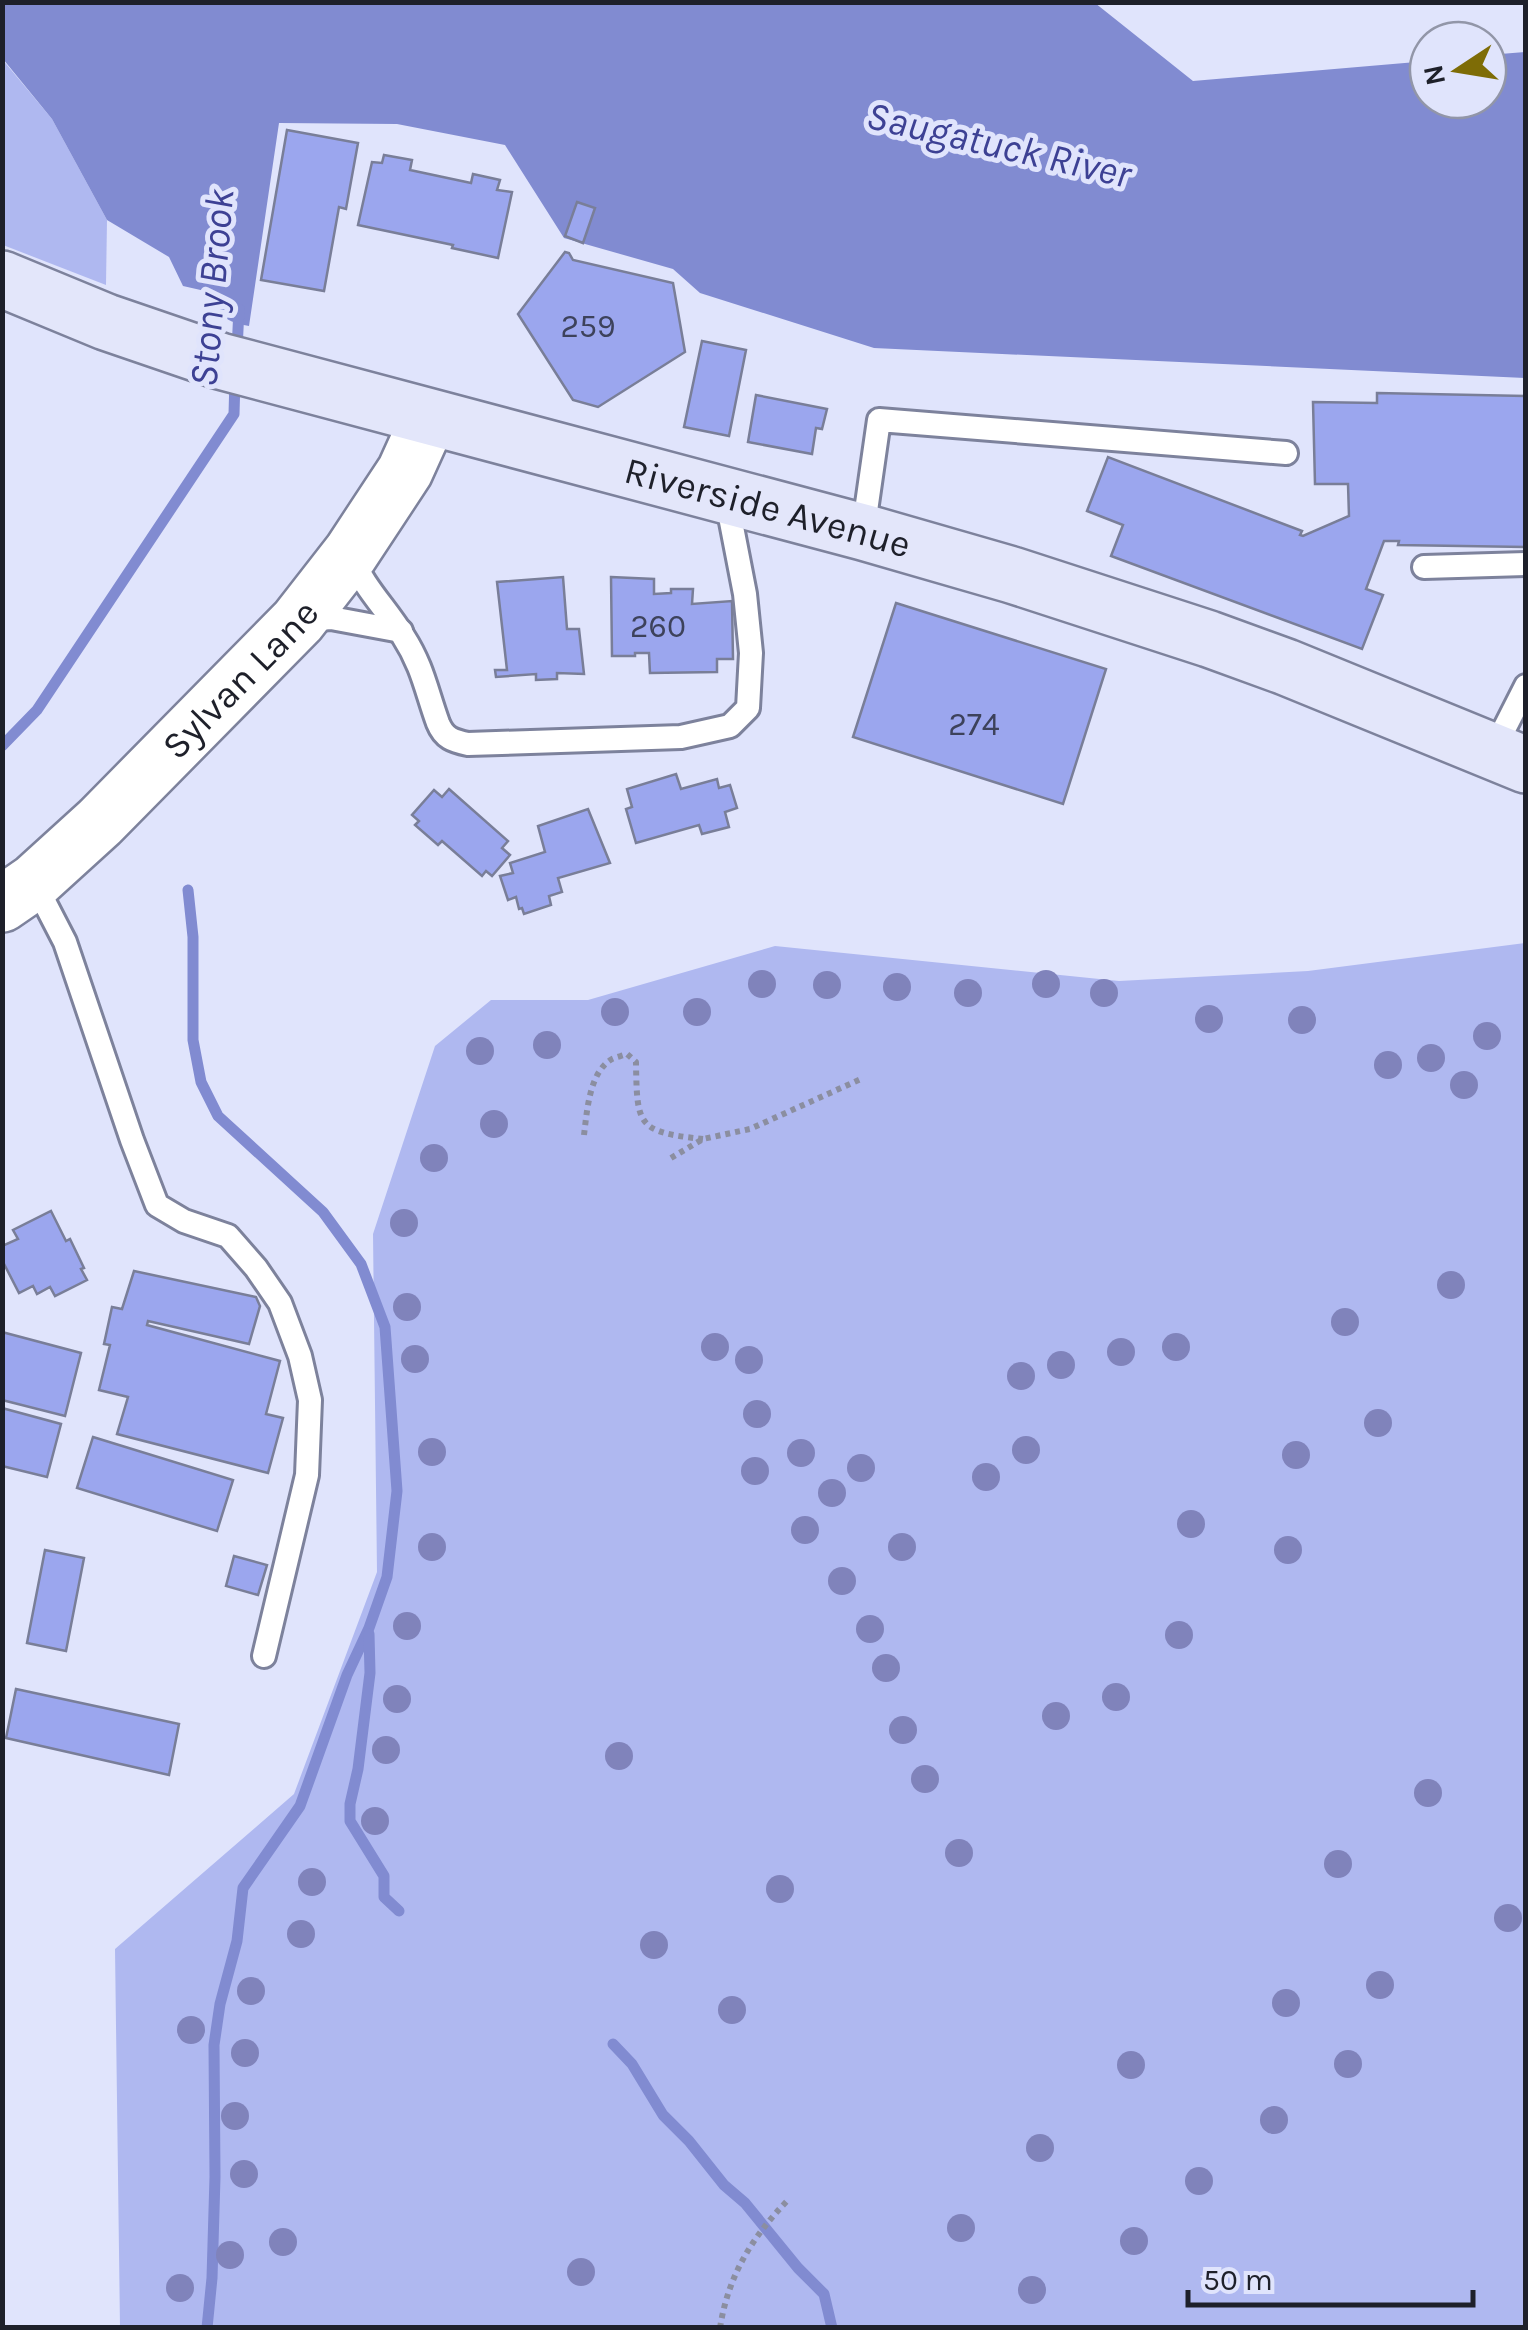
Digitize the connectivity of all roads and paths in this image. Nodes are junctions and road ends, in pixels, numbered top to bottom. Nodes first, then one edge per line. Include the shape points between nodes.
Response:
1 (2, 279) edge
2 (429, 418) junction
3 (1286, 454) dead end
4 (726, 496) junction
5 (862, 532) junction
6 (351, 553) junction
7 (1526, 564) edge
8 (1424, 566) dead end
9 (298, 621) junction
10 (400, 631) junction
11 (1526, 686) edge
12 (1509, 758) edge
13 (18, 893) edge
14 (860, 1079) dead end
15 (584, 1135) dead end
16 (704, 1139) junction
17 (672, 1158) dead end
18 (264, 1656) dead end
19 (788, 2200) dead end
20 (720, 2328) edge

1 - 2 main road, Riverside Avenue via 236,365
2 - 4 main road, Riverside Avenue
2 - 6 street, Sylvan Lane via 405,471
3 - 5 lane via 879,420
4 - 5 main road, Riverside Avenue
4 - 10 lane via 751,652 748,708 730,726 681,737 450,740
5 - 12 main road, Riverside Avenue via 1209,639
6 - 9 street, Sylvan Lane
6 - 10 lane
7 - 8 lane
9 - 10 lane via 331,618
9 - 13 street, Sylvan Lane via 100,822
11 - 12 lane
13 - 18 lane via 71,958 157,1205 228,1236 280,1303 300,1356 310,1400 307,1475
14 - 16 path via 750,1129
15 - 16 path via 599,1072 628,1054 636,1062 639,1116 650,1129
16 - 17 path
19 - 20 path via 742,2258

